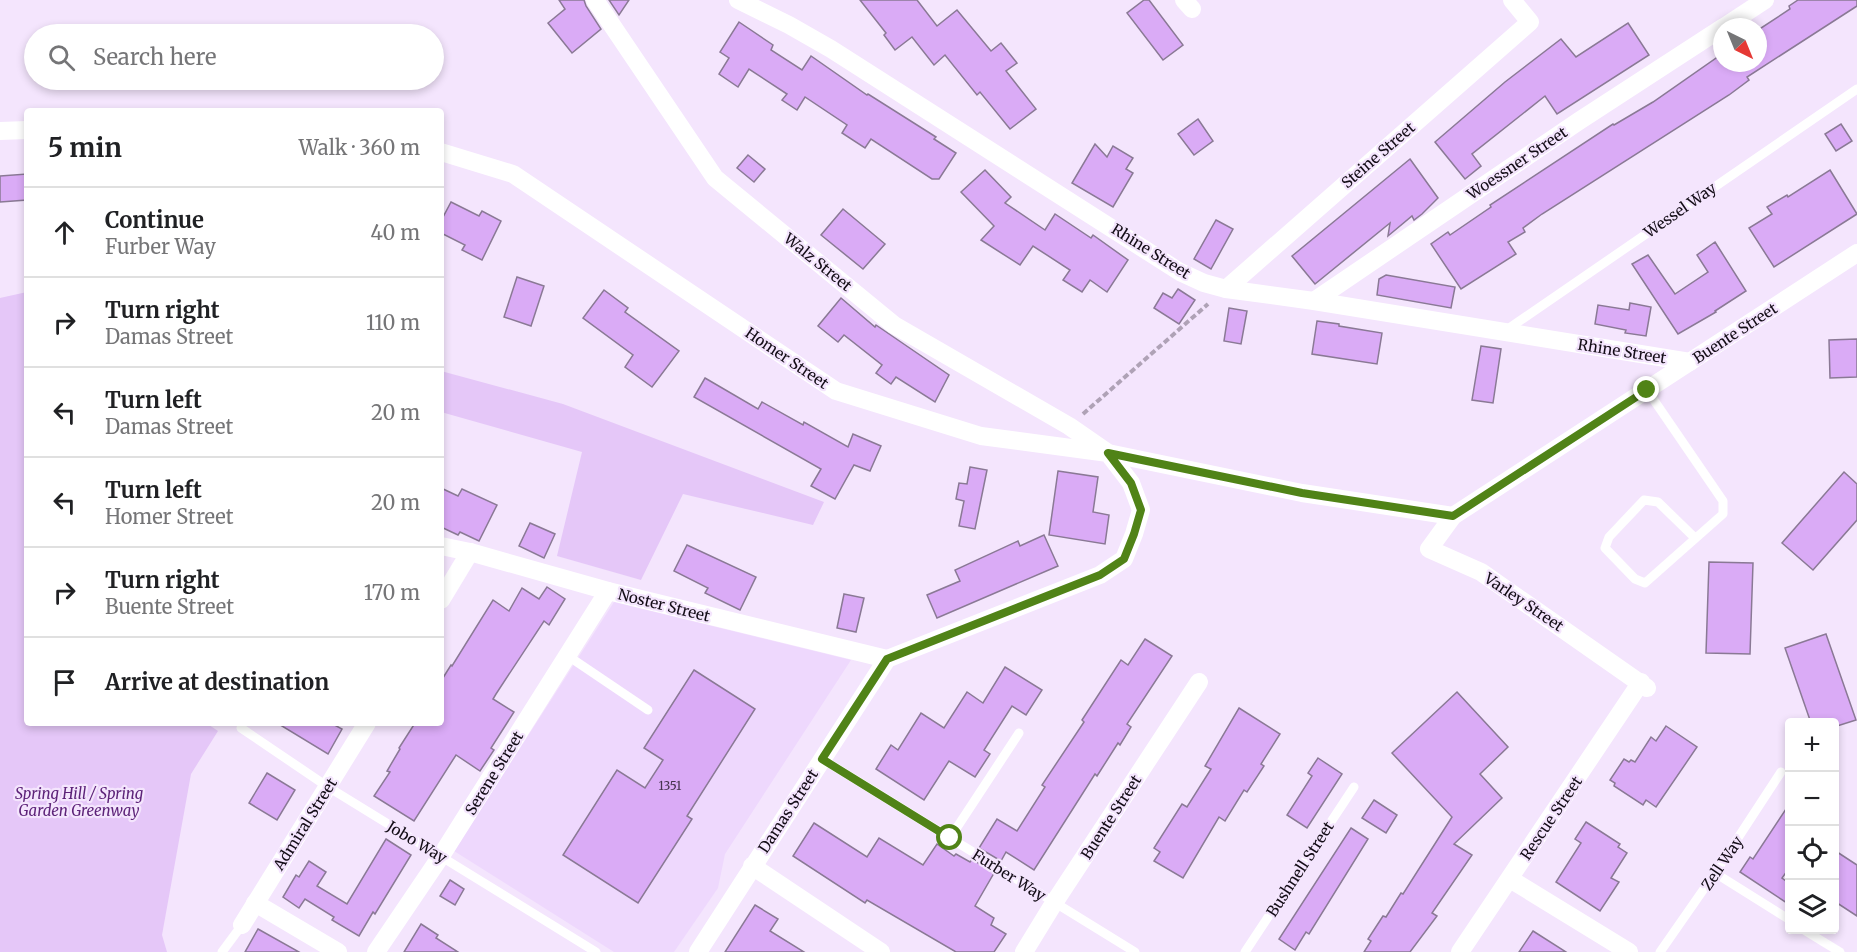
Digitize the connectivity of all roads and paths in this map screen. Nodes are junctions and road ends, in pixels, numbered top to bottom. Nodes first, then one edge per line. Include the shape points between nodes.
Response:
1 (595, 0) edge
2 (738, 0) edge
3 (1512, 0) edge
4 (1765, 0) edge
5 (1738, 18) edge
6 (1713, 34) edge
7 (1857, 89) edge
8 (24, 130) edge
9 (0, 131) edge
10 (444, 153) edge
11 (1857, 253) edge
12 (1839, 265) junction
13 (1857, 269) edge
14 (1226, 289) junction
15 (1314, 301) junction
16 (1503, 332) junction
17 (1690, 362) junction
18 (1647, 390) junction
19 (1068, 426) junction
20 (1108, 453) junction
21 (1453, 516) junction
22 (1695, 538) junction
23 (444, 547) edge
24 (470, 552) junction
25 (608, 591) junction
26 (444, 595) edge
27 (568, 656) junction
28 (887, 659) junction
29 (1199, 682) dead end
30 (1644, 685) joint
31 (648, 710) dead end
32 (365, 726) edge
33 (241, 728) dead end
34 (1019, 732) dead end
35 (822, 759) junction
36 (1781, 772) dead end
37 (328, 787) junction
38 (1354, 787) dead end
39 (950, 838) junction
40 (441, 856) junction
41 (752, 866) junction
42 (1715, 873) junction
43 (1510, 879) junction
44 (255, 903) junction
45 (1054, 903) junction
46 (1785, 917) edge
47 (242, 924) joint
48 (1811, 934) edge
49 (222, 952) edge
50 (338, 952) edge
51 (376, 952) edge
52 (596, 952) edge
53 (698, 952) edge
54 (881, 952) edge
55 (1024, 952) edge
56 (1135, 952) edge
57 (1245, 952) edge
58 (1460, 952) edge
59 (1629, 952) edge
60 (1660, 952) edge
61 (1840, 952) edge

1 - 19 street, Walz Street via 715,178 894,325
2 - 14 street, Rhine Street via 831,49 1180,272
3 - 14 street, Steine Street via 1530,22
4 - 5 street, Woessner Street
6 - 15 street, Woessner Street
7 - 16 lane, Wessel Way
8 - 9 street
10 - 20 street, Homer Street via 513,174 836,391 981,436
11 - 12 street, Buente Street
12 - 13 street
12 - 17 street, Buente Street
14 - 15 street, Rhine Street
14 - 19 path
15 - 16 street, Rhine Street
16 - 17 street, Rhine Street
17 - 18 street, Buente Street
18 - 21 street, Buente Street
18 - 22 lane via 1723,501 1723,514
19 - 20 street, Walz Street
20 - 21 street via 1302,493
20 - 28 street via 1131,483 1141,510 1124,559 1100,575
21 - 30 street, Varley Street via 1429,549 1481,572
22 - 22 lane via 1645,583 1635,579 1605,548 1609,537 1644,500 1658,502
23 - 24 street, Noster Street
24 - 25 street, Noster Street
24 - 26 street
25 - 27 street, Serene Street
25 - 28 street, Noster Street
27 - 31 lane
27 - 40 street, Serene Street
28 - 35 street, Damas Street
29 - 45 street, Buente Street
30 - 43 street, Rescue Street
32 - 37 street, Admiral Street
33 - 37 lane, Jobo Way
34 - 39 lane
35 - 39 lane, Furber Way
35 - 41 street, Damas Street
36 - 42 lane, Zell Way
37 - 40 lane, Jobo Way
37 - 44 street, Admiral Street
38 - 57 lane, Bushnell Street
39 - 45 lane, Furber Way
40 - 51 street, Serene Street
40 - 52 lane, Jobo Way
41 - 53 street, Damas Street
41 - 54 street
42 - 46 lane
42 - 60 lane, Zell Way
43 - 58 street, Rescue Street
43 - 59 street
44 - 47 street, Admiral Street
44 - 50 street
45 - 55 street, Buente Street
45 - 56 lane, Furber Way
47 - 49 lane
48 - 61 lane

